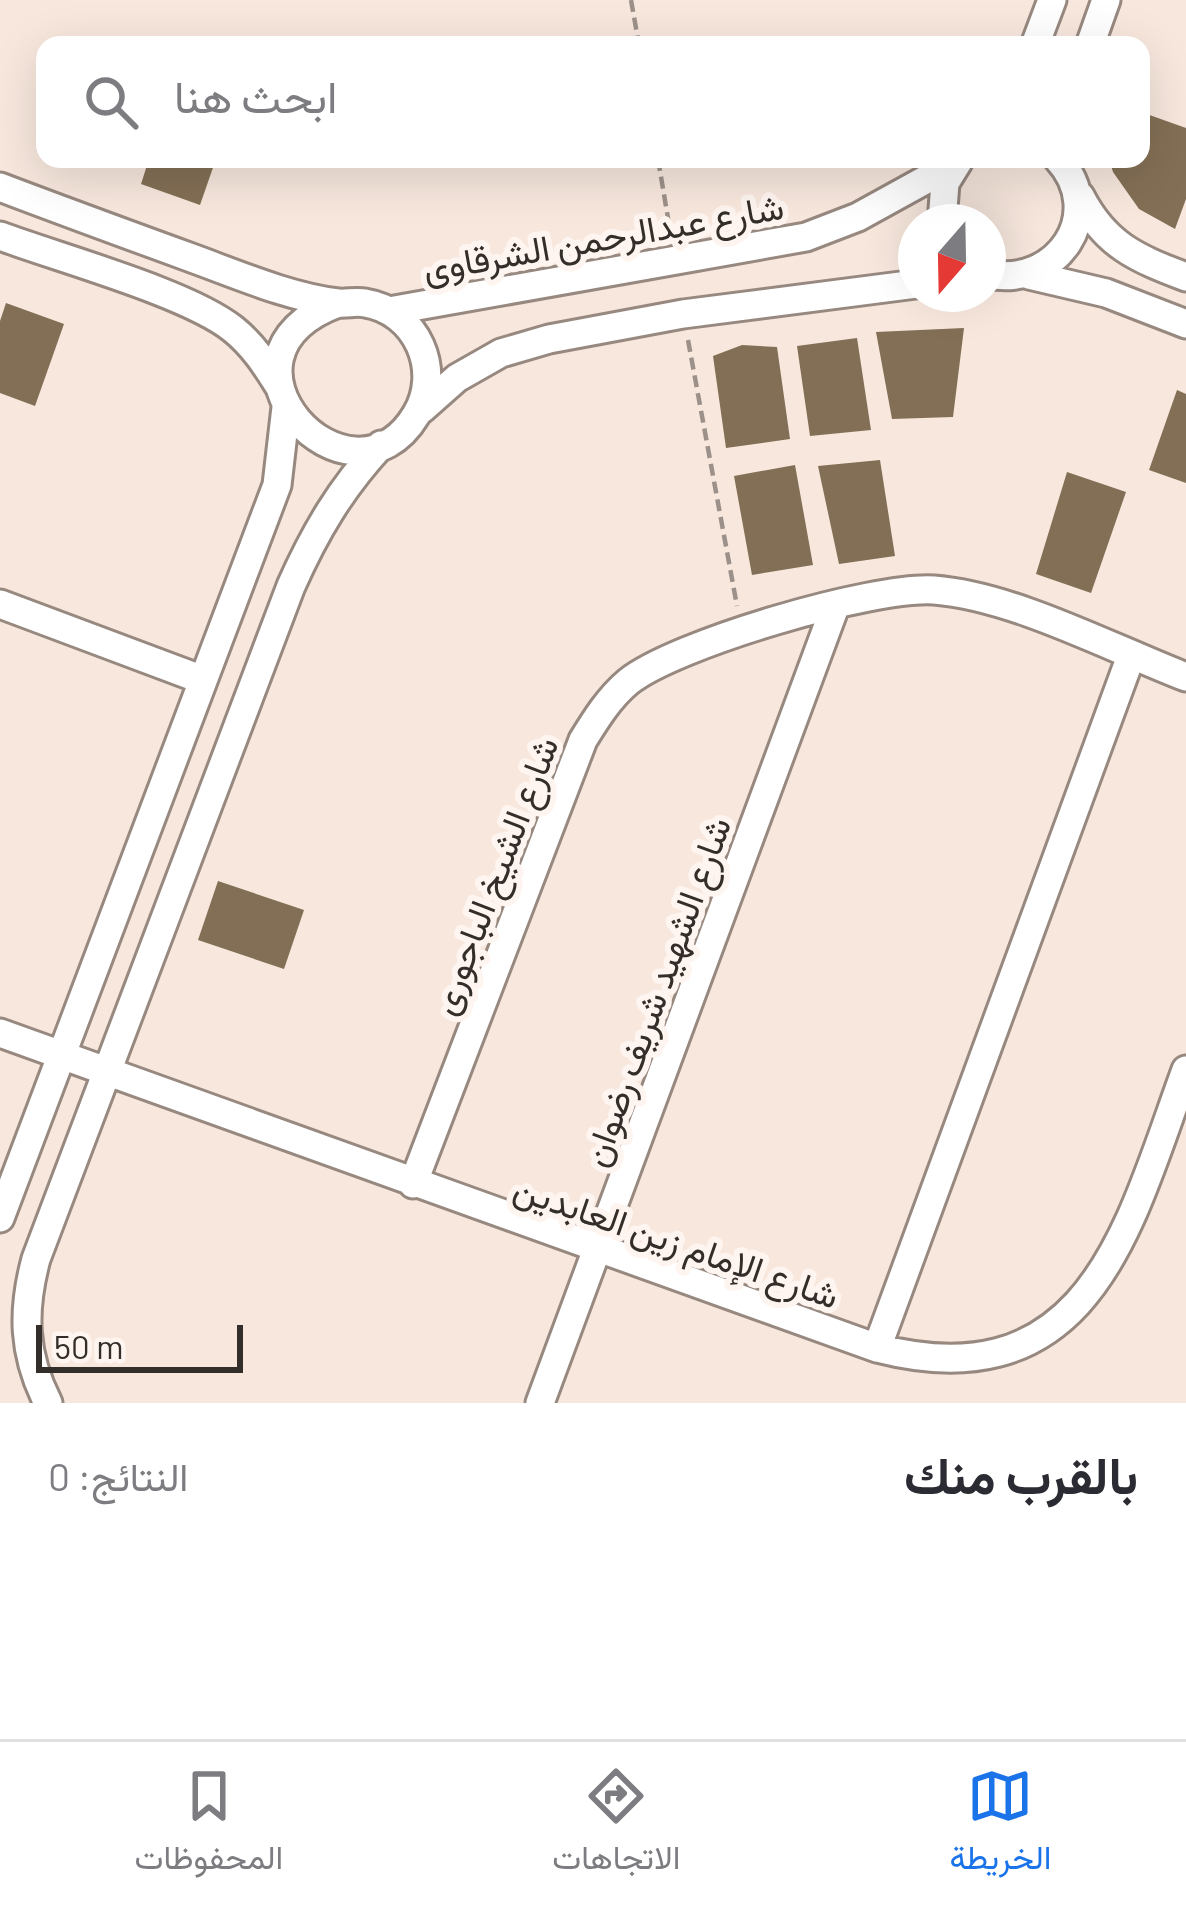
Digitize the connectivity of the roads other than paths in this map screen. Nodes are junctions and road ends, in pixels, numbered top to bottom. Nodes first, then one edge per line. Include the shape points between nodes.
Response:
1 (1052, 0) edge
2 (1106, 0) edge
3 (1038, 36) edge
4 (1093, 36) edge
5 (947, 168) edge
6 (955, 168) edge
7 (1067, 170) edge
8 (0, 187) edge
9 (943, 204) edge
10 (0, 236) edge
11 (1006, 274) edge
12 (1029, 275) junction
13 (1186, 277) edge
14 (898, 286) edge
15 (338, 303) junction
16 (389, 311) junction
17 (1186, 324) edge
18 (282, 397) junction
19 (419, 412) junction
20 (381, 445) junction
21 (0, 604) edge
22 (836, 604) junction
23 (1131, 656) junction
24 (1186, 676) edge
25 (203, 680) junction
26 (0, 1034) edge
27 (61, 1056) junction
28 (1186, 1070) edge
29 (107, 1072) junction
30 (413, 1184) junction
31 (0, 1218) edge
32 (598, 1251) junction
33 (877, 1348) junction
34 (49, 1403) edge
35 (540, 1403) edge

1 - 3 street
2 - 4 street
5 - 16 street, شارع عبدالرحمن الشرقاوى via 806,237
6 - 9 street
7 - 12 street via 1079,219 1070,244
7 - 13 street via 1108,241
8 - 15 street via 229,272
10 - 18 street via 230,327 259,354
11 - 12 street
12 - 17 street
14 - 19 street via 683,314 501,353
15 - 16 street
15 - 18 street via 299,324 286,343
16 - 19 street via 421,344 428,367
18 - 20 street via 316,440 359,450
18 - 25 street via 278,485
19 - 20 street
20 - 29 street via 345,484 299,568
21 - 25 street
22 - 23 street, شارع الشيخ الباجورى via 917,591 982,599
22 - 30 street, شارع الشيخ الباجورى via 662,662 629,681 583,740
22 - 32 street, شارع الشهيد شريف رضوان
23 - 24 street, شارع الشيخ الباجورى
23 - 33 street
25 - 27 street
26 - 27 street, شارع الإمام زين العابدين
27 - 29 street, شارع الإمام زين العابدين
27 - 31 street
28 - 33 street, شارع الإمام زين العابدين via 1111,1268 1082,1306 1047,1335 986,1359 920,1361
29 - 30 street, شارع الإمام زين العابدين
29 - 34 street via 25,1301 26,1345
30 - 32 street, شارع الإمام زين العابدين
32 - 33 street, شارع الإمام زين العابدين
32 - 35 street, شارع الشهيد شريف رضوان

